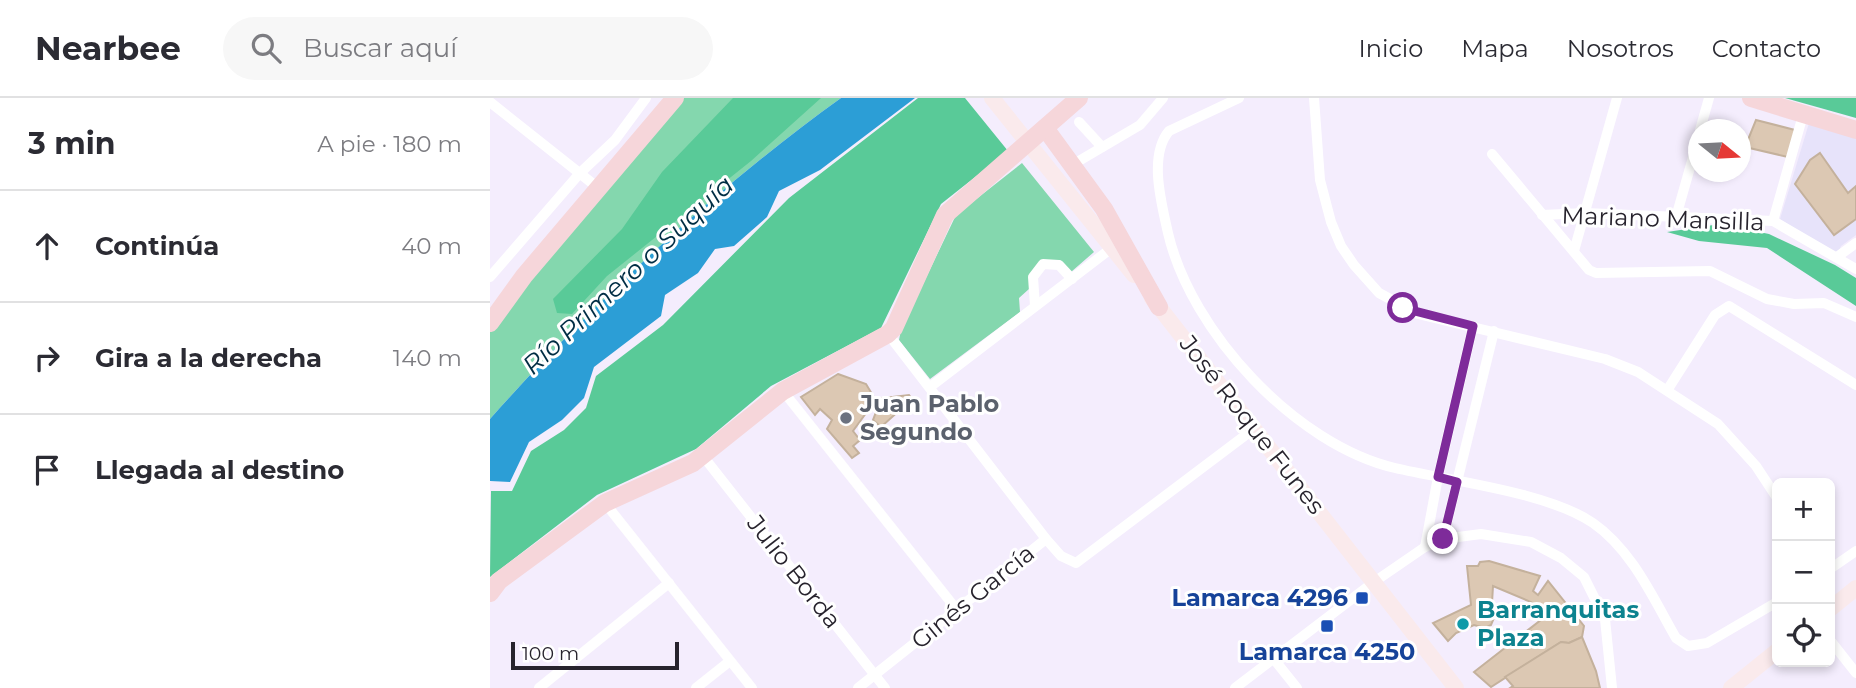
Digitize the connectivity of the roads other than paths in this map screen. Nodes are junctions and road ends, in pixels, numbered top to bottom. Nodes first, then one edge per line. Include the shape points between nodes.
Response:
1 (646, 98) edge
2 (674, 98) edge
3 (992, 98) edge
4 (1079, 98) edge
5 (1239, 98) edge
6 (1314, 98) edge
7 (1617, 98) edge
8 (1709, 98) edge
9 (1751, 98) edge
10 (1157, 101) edge
11 (490, 102) edge
12 (1803, 115) junction
13 (1703, 119) edge
14 (1080, 122) dead end
15 (1045, 128) junction
16 (1856, 130) edge
17 (1102, 148) junction
18 (1492, 154) dead end
19 (1072, 165) junction
20 (580, 173) junction
21 (1688, 173) edge
22 (597, 187) junction
23 (1585, 213) junction
24 (1542, 215) junction
25 (1675, 217) junction
26 (1773, 220) junction
27 (1856, 243) edge
28 (1113, 247) junction
29 (1574, 251) junction
30 (1837, 257) junction
31 (1856, 269) edge
32 (490, 277) edge
33 (1072, 279) junction
34 (1035, 306) junction
35 (1159, 307) junction
36 (493, 316) edge
37 (1856, 317) edge
38 (1473, 326) junction
39 (1494, 331) junction
40 (888, 334) junction
41 (1856, 385) edge
42 (930, 387) junction
43 (1668, 389) junction
44 (783, 391) junction
45 (1255, 428) junction
46 (703, 456) junction
47 (1438, 477) junction
48 (1457, 482) junction
49 (1772, 490) edge
50 (605, 503) junction
51 (1046, 539) junction
52 (1443, 539) junction
53 (1425, 547) junction
54 (1856, 551) edge
55 (1835, 566) edge
56 (1374, 582) junction
57 (669, 583) junction
58 (1856, 588) edge
59 (490, 593) edge
60 (1774, 604) edge
61 (1835, 605) edge
62 (957, 610) junction
63 (1835, 646) edge
64 (1772, 655) edge
65 (1273, 658) junction
66 (730, 661) junction
67 (1856, 673) edge
68 (875, 675) junction
69 (1733, 687) edge
70 (539, 688) edge
71 (696, 688) edge
72 (752, 688) edge
73 (858, 688) edge
74 (885, 688) edge
75 (1236, 688) edge
76 (1297, 688) edge
77 (1456, 688) edge
78 (1612, 688) edge

1 - 20 street via 615,140
2 - 22 main road
3 - 28 main road, José Roque Funes
4 - 15 main road
5 - 47 street via 1169,131 1160,147 1161,200 1184,277 1230,350 1300,422 1375,463
6 - 38 street via 1324,198 1341,246 1354,265 1379,293 1403,308
7 - 23 street
8 - 13 street
9 - 12 main road
10 - 17 street via 1140,125
11 - 20 street
12 - 16 main road
12 - 26 street
14 - 17 street
15 - 19 main road
15 - 40 main road via 945,215
17 - 19 street
18 - 24 street
19 - 35 main road via 1104,209
20 - 22 street
20 - 32 street
21 - 25 street
22 - 36 main road
23 - 24 street, Mariano Mansilla
23 - 25 street, Mariano Mansilla
23 - 29 street
24 - 29 street
25 - 26 street, Mariano Mansilla
26 - 30 street, Mariano Mansilla
27 - 30 street
28 - 33 street
28 - 35 main road, José Roque Funes
29 - 37 street via 1596,273 1710,271 1767,299 1824,303
30 - 31 street, Mariano Mansilla
33 - 34 street
33 - 34 street via 1059,265 1043,264 1033,277
34 - 42 street
35 - 45 main road, José Roque Funes
38 - 39 street
38 - 47 street
39 - 43 street via 1623,365
39 - 48 street
40 - 42 street
40 - 44 main road
41 - 43 street via 1730,306 1715,315
42 - 51 street
43 - 49 street via 1718,424
44 - 46 main road
44 - 62 street
45 - 51 street, Ginés García via 1076,563 1066,560
45 - 56 main road, José Roque Funes
46 - 50 main road
46 - 68 street, Julio Borda
47 - 48 street
47 - 53 street
48 - 52 street
48 - 60 street via 1542,500 1594,523 1620,548 1676,638 1688,646 1707,643
50 - 57 street
50 - 59 main road via 499,581
51 - 62 street, Ginés García
52 - 53 street
52 - 78 street via 1480,534 1516,538 1548,550 1576,569 1592,588 1605,619
53 - 56 street
54 - 55 street
56 - 65 street
56 - 77 main road, José Roque Funes
57 - 66 street
57 - 70 street
58 - 61 main road
62 - 68 street, Ginés García
63 - 67 street
64 - 69 main road
65 - 75 street
65 - 76 street
66 - 71 street
66 - 72 street
68 - 73 street, Ginés García
68 - 74 street, Julio Borda

